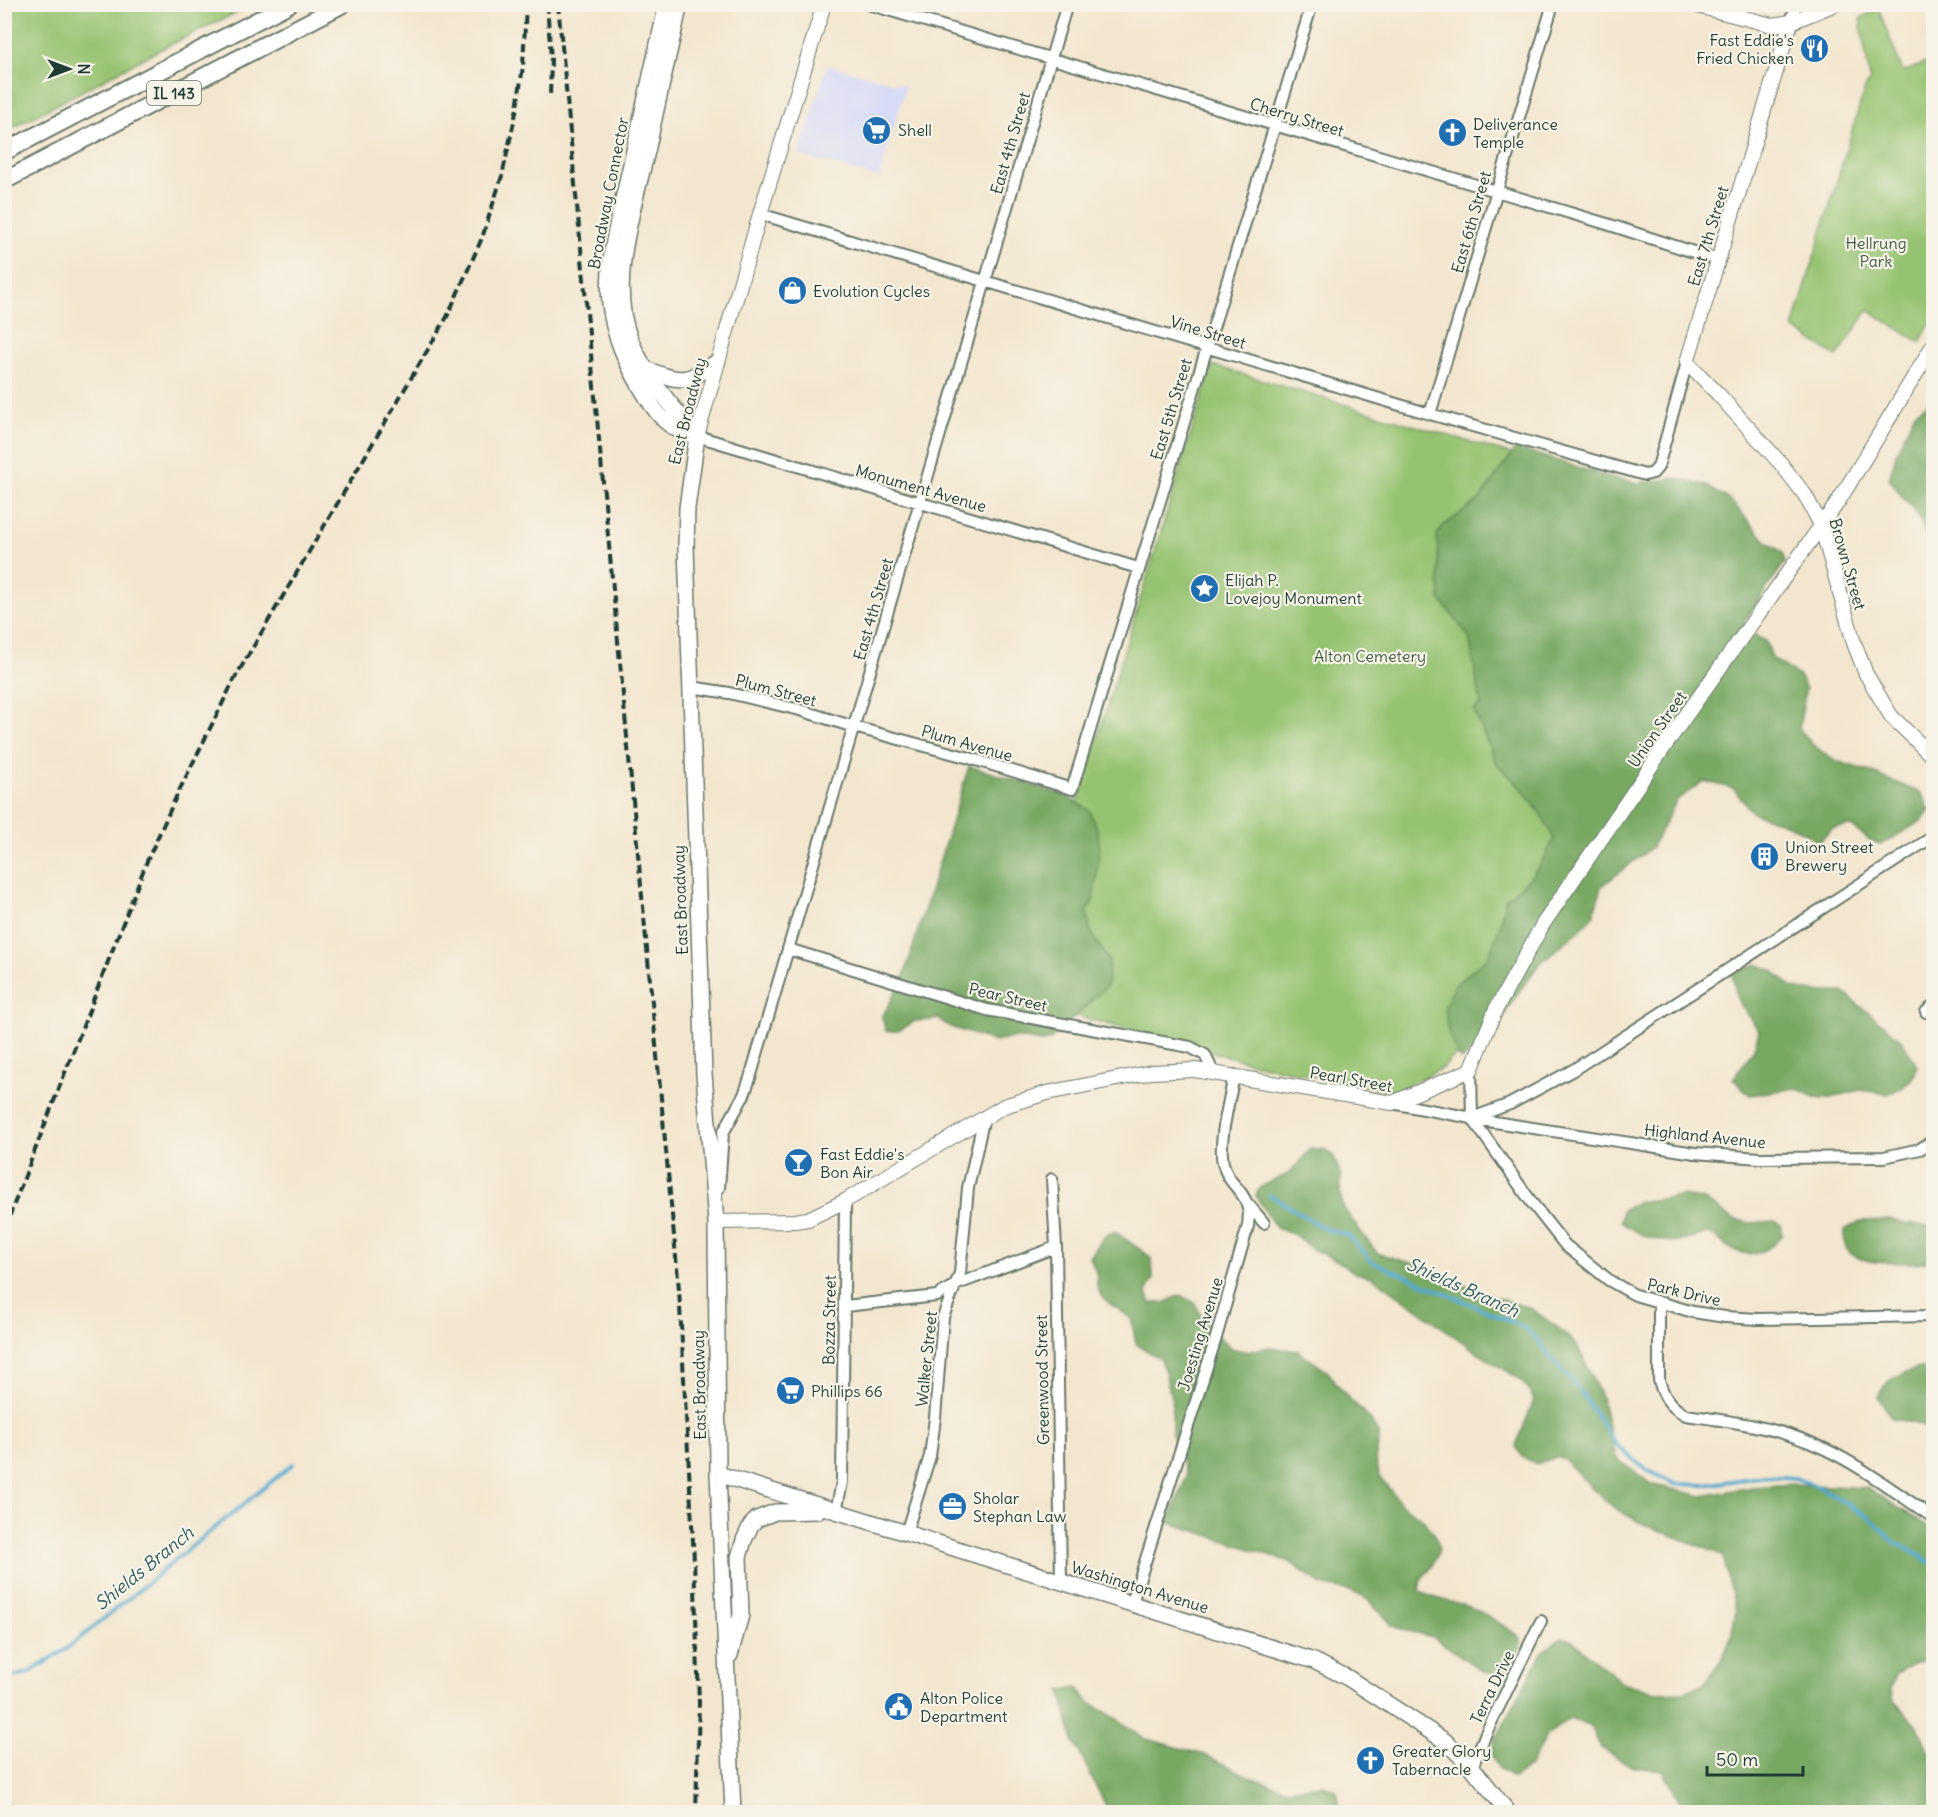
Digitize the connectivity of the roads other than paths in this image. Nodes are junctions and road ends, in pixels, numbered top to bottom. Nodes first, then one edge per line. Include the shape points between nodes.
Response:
1 (289, 4) edge
2 (343, 4) edge
3 (667, 4) edge
4 (680, 4) edge
5 (824, 4) edge
6 (868, 4) edge
7 (1067, 4) edge
8 (1312, 4) edge
9 (1552, 4) edge
10 (1690, 4) edge
11 (1796, 4) edge
12 (1835, 4) edge
13 (1791, 22) junction
14 (1051, 59) junction
15 (1276, 126) junction
16 (4, 152) edge
17 (4, 181) edge
18 (1496, 192) junction
19 (760, 214) junction
20 (1718, 260) junction
21 (984, 281) junction
22 (1934, 344) edge
23 (1206, 347) junction
24 (717, 362) junction
25 (1687, 362) junction
26 (646, 369) junction
27 (1430, 414) junction
28 (697, 436) junction
29 (1649, 475) joint
30 (919, 504) junction
31 (1821, 525) junction
32 (1138, 568) junction
33 (691, 687) junction
34 (854, 728) junction
35 (1934, 758) edge
36 (1072, 789) joint
37 (1934, 836) edge
38 (788, 949) junction
39 (1472, 1070) junction
40 (1213, 1072) junction
41 (1234, 1075) junction
42 (1392, 1103) junction
43 (984, 1117) junction
44 (1472, 1118) junction
45 (1934, 1140) edge
46 (1052, 1179) dead end
47 (845, 1201) junction
48 (1248, 1204) junction
49 (716, 1222) junction
50 (1264, 1223) dead end
51 (1056, 1247) junction
52 (955, 1285) junction
53 (1659, 1303) junction
54 (845, 1306) junction
55 (1934, 1316) edge
56 (718, 1474) junction
57 (837, 1512) junction
58 (1934, 1518) edge
59 (906, 1533) junction
60 (1061, 1581) junction
61 (1131, 1603) junction
62 (1541, 1621) dead end
63 (726, 1670) junction
64 (1472, 1767) junction
65 (733, 1812) edge
66 (1508, 1812) edge

1 - 16 highway, IL 143
2 - 17 highway, IL 143
3 - 28 main road, Broadway Connector via 610,256 610,304 617,338 647,398 671,427
4 - 26 main road, Broadway Connector via 624,253 624,316
5 - 19 street, East Broadway
6 - 14 street, Cherry Street
7 - 14 street, East 4th Street
8 - 15 street, East 5th Street
9 - 18 street, East 6th Street
10 - 13 street via 1762,24 1779,26
11 - 13 street, East 7th Street
12 - 13 street
13 - 20 street, East 7th Street
14 - 15 street, Cherry Street
14 - 21 street, East 4th Street
15 - 18 street, Cherry Street
15 - 23 street, East 5th Street
18 - 20 street, Cherry Street
18 - 27 street, East 6th Street
19 - 21 street, Vine Street
19 - 24 street, East Broadway
20 - 25 street, East 7th Street
21 - 23 street, Vine Street
21 - 30 street, East 4th Street
22 - 31 street, Union Street
23 - 27 street, Vine Street
23 - 32 street, East 5th Street
24 - 26 main road via 694,377 676,379
24 - 28 street, East Broadway
25 - 29 street, East 7th Street via 1658,467
25 - 31 street, Brown Street via 1782,465
26 - 28 main road, Broadway Connector via 662,396
27 - 29 street, Vine Street
28 - 30 street, Monument Avenue
28 - 33 main road, East Broadway via 687,508
30 - 32 street, Monument Avenue
30 - 34 street, East 4th Street
31 - 35 street, Brown Street via 1866,674 1891,716
31 - 39 street, Union Street via 1543,924 1496,1009
32 - 36 street, East 5th Street
33 - 34 street, Plum Street via 789,708
33 - 49 main road, East Broadway via 704,1074
34 - 36 street, Plum Avenue
34 - 38 street, East 4th Street
37 - 44 street via 1573,1070 1510,1104
38 - 40 street, Pear Street via 987,1010 1190,1047 1205,1055
38 - 49 street, East 4th Street via 744,1095 723,1133
39 - 42 street
39 - 44 street
40 - 41 street, Pearl Street
40 - 43 street, Pearl Street via 1176,1070 1117,1079 1018,1100
41 - 42 street, Pearl Street
41 - 48 street via 1221,1146 1222,1161 1226,1174
42 - 44 street, Pearl Street
43 - 47 street, Pearl Street
43 - 52 street, Walker Street via 968,1188 963,1257
44 - 45 street, Highland Avenue via 1695,1153 1760,1158 1884,1157 1920,1149
44 - 53 street, Park Drive via 1565,1245 1610,1281
46 - 51 street, Greenwood Street
47 - 49 street, Pearl Street via 808,1219
47 - 54 street, Bozza Street
48 - 50 street
48 - 61 street, Joesting Avenue via 1248,1226 1215,1341
49 - 56 main road, East Broadway
51 - 52 street
51 - 60 street, Greenwood Street
52 - 54 street via 937,1296
52 - 59 street, Walker Street via 943,1317 930,1456
53 - 55 street, Park Drive via 1693,1312 1758,1319
53 - 58 street via 1659,1380 1668,1402 1686,1416 1747,1424 1786,1434 1835,1454
54 - 57 street, Bozza Street via 842,1482
56 - 57 main road, Washington Avenue
56 - 63 main road, East Broadway
57 - 59 main road, Washington Avenue
57 - 63 main road via 775,1512 751,1525 739,1557 741,1615
59 - 60 main road, Washington Avenue
60 - 61 main road, Washington Avenue
61 - 64 main road, Washington Avenue via 1314,1661 1428,1729
62 - 64 street, Terra Drive
63 - 65 main road, East Broadway
64 - 66 main road, Washington Avenue

